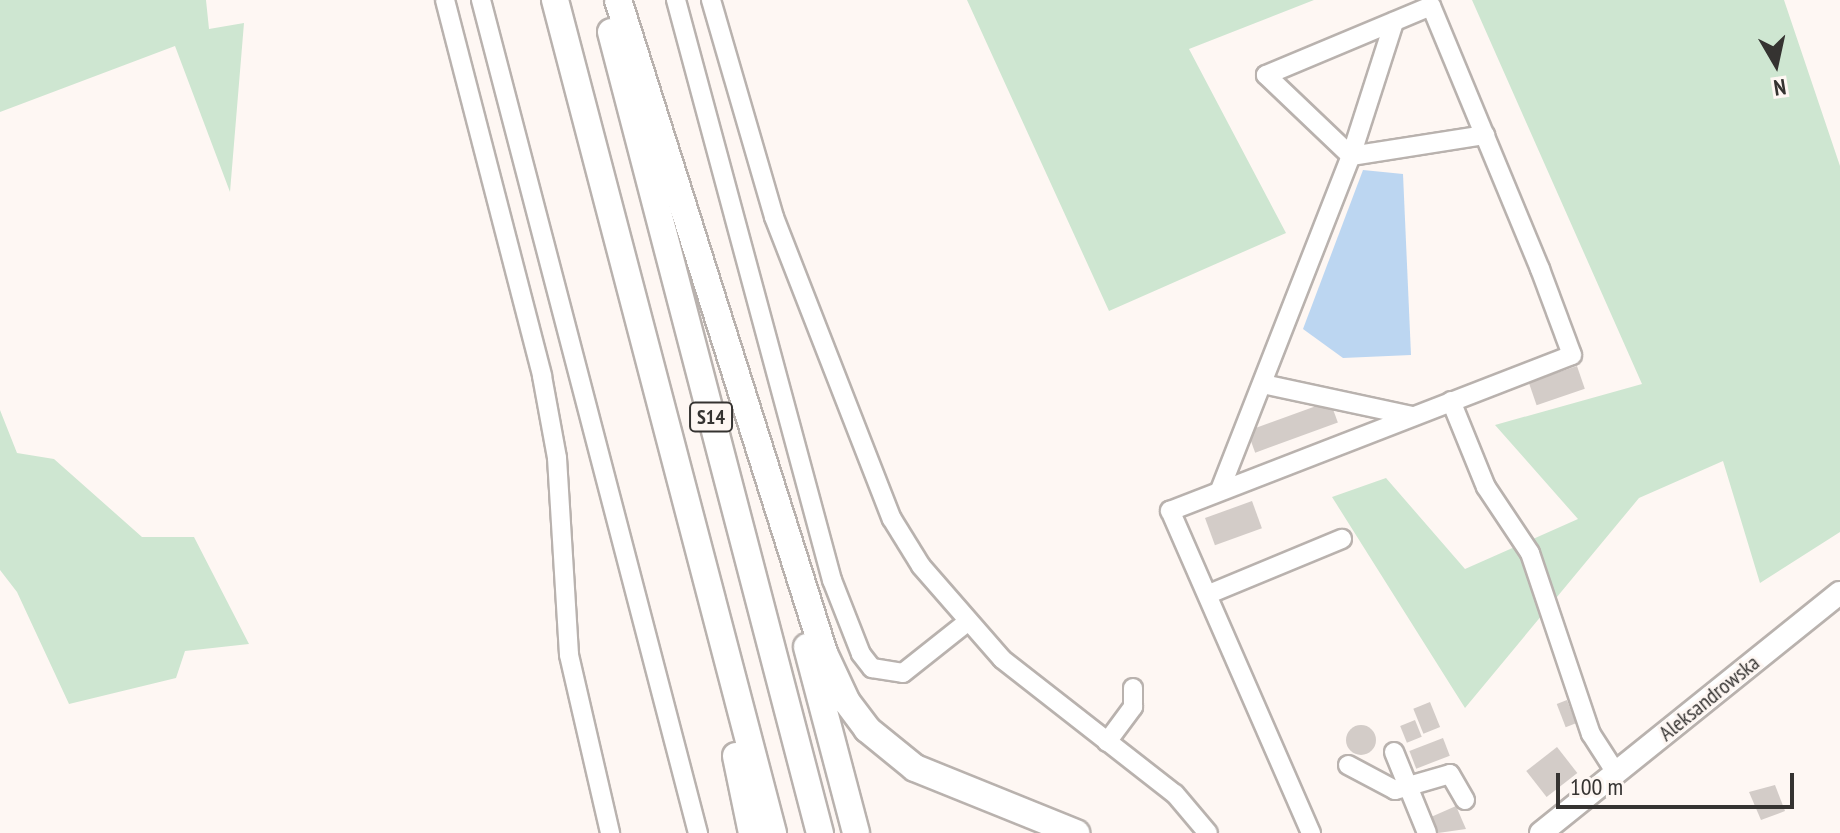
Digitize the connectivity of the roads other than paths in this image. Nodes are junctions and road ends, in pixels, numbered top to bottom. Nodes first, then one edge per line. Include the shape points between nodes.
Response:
1 (445, 0) edge
2 (481, 0) edge
3 (555, 0) edge
4 (602, 0) edge
5 (618, 0) edge
6 (676, 0) edge
7 (711, 0) edge
8 (1394, 22) junction
9 (1485, 135) junction
10 (1351, 156) junction
11 (1263, 384) junction
12 (744, 401) junction
13 (1451, 401) junction
14 (1412, 416) junction
15 (1220, 490) junction
16 (1342, 539) dead end
17 (707, 583) junction
18 (1209, 594) junction
19 (1838, 596) edge
20 (966, 623) junction
21 (1133, 688) dead end
22 (1107, 742) junction
23 (1394, 752) dead end
24 (1348, 765) dead end
25 (1616, 773) junction
26 (1409, 789) junction
27 (1465, 800) dead end
28 (610, 833) edge
29 (698, 833) edge
30 (752, 833) edge
31 (773, 833) edge
32 (820, 833) edge
33 (856, 833) edge
34 (1076, 833) edge
35 (1208, 833) edge
36 (1311, 833) edge
37 (1427, 833) edge
38 (1541, 833) edge

1 - 28 street via 542,376 557,458 569,655
2 - 29 street
3 - 17 highway, S14
4 - 32 highway, S14
5 - 12 highway
6 - 20 street via 832,580 861,654 872,668 903,673
7 - 20 street via 774,217 869,467 899,531
8 - 9 street via 1431,6
8 - 10 street
8 - 10 street via 1266,75
9 - 10 street
9 - 13 street via 1572,355
10 - 11 street
11 - 14 street
11 - 15 street
12 - 33 highway
12 - 34 highway via 824,653 867,729 950,787
13 - 14 street
13 - 25 street via 1471,458 1530,553 1599,753
14 - 15 street
15 - 18 street via 1170,511
16 - 18 street
17 - 30 highway
17 - 31 highway, S14
18 - 36 street
19 - 25 main road, Aleksandrowska
20 - 22 street
21 - 22 street via 1133,707
22 - 35 street via 1175,794
23 - 26 street
24 - 26 street via 1384,789
25 - 38 main road, Aleksandrowska
26 - 27 street via 1450,774
26 - 37 street

